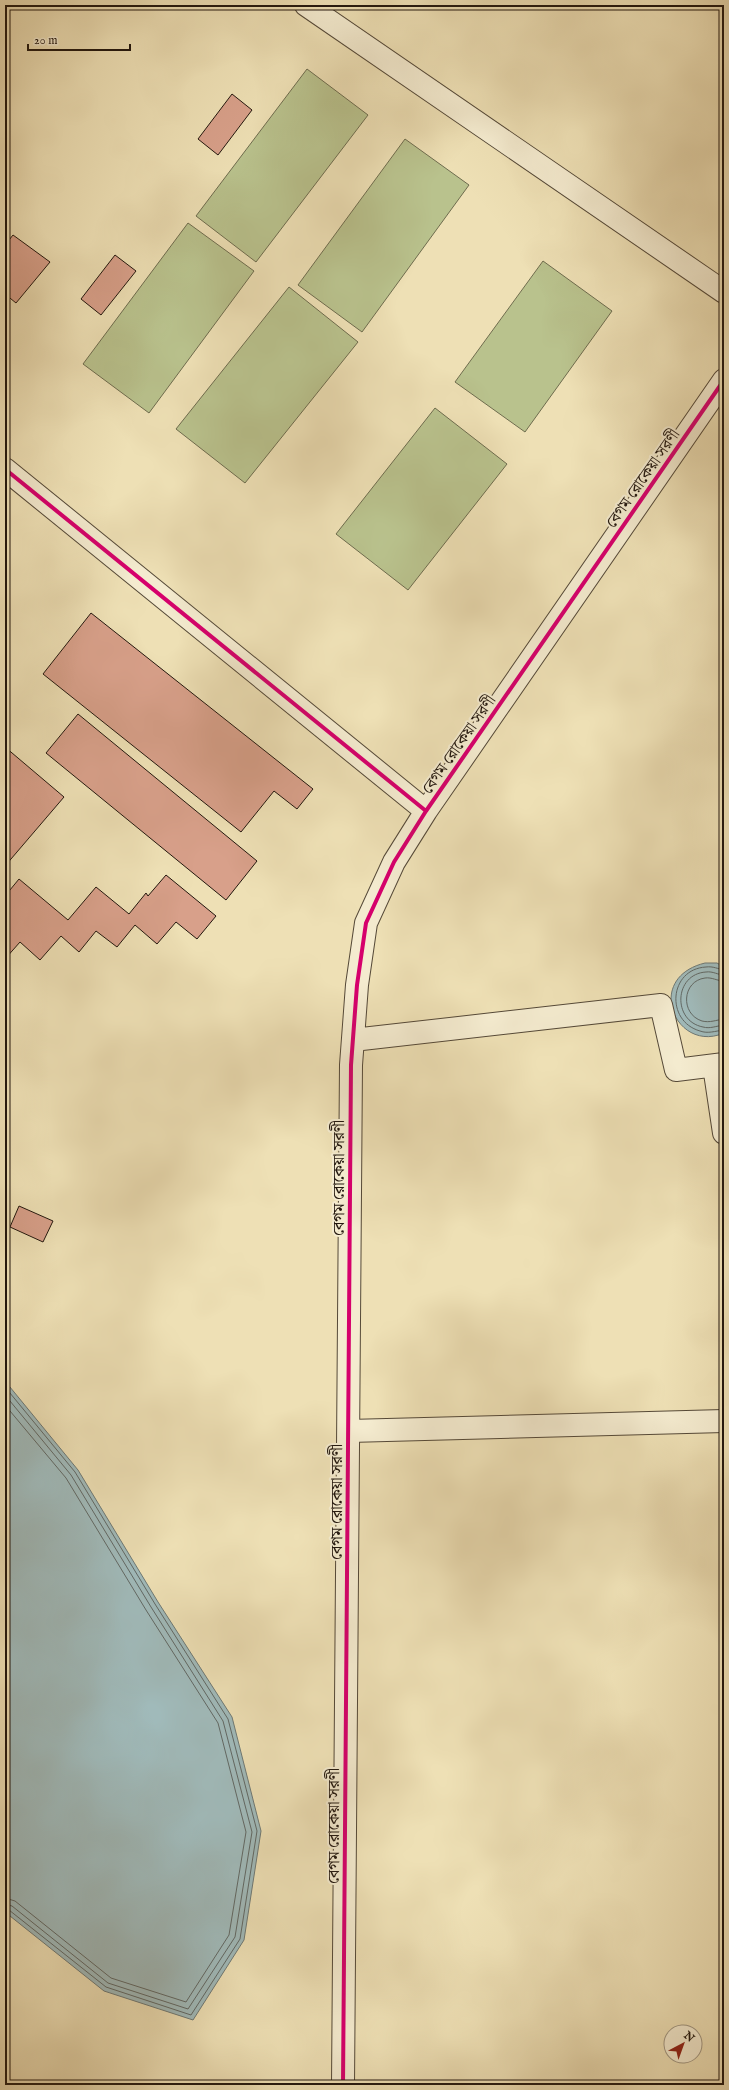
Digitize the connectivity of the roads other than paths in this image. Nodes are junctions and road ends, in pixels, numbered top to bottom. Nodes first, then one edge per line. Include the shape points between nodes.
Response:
1 (306, 5) edge
2 (724, 292) edge
3 (724, 380) edge
4 (5, 469) edge
5 (426, 811) junction
6 (353, 1040) junction
7 (719, 1065) edge
8 (724, 1133) edge
9 (724, 1420) edge
10 (348, 1431) junction
11 (343, 2085) edge

1 - 2 street
3 - 5 street, বেগম রোকেয়া সরণী
4 - 5 street
5 - 6 street, বেগম রোকেয়া সরণী via 394,862 366,923 357,985
6 - 7 street via 661,1005 676,1070
6 - 10 street, বেগম রোকেয়া সরণী
7 - 8 street
9 - 10 street
10 - 11 street, বেগম রোকেয়া সরণী

